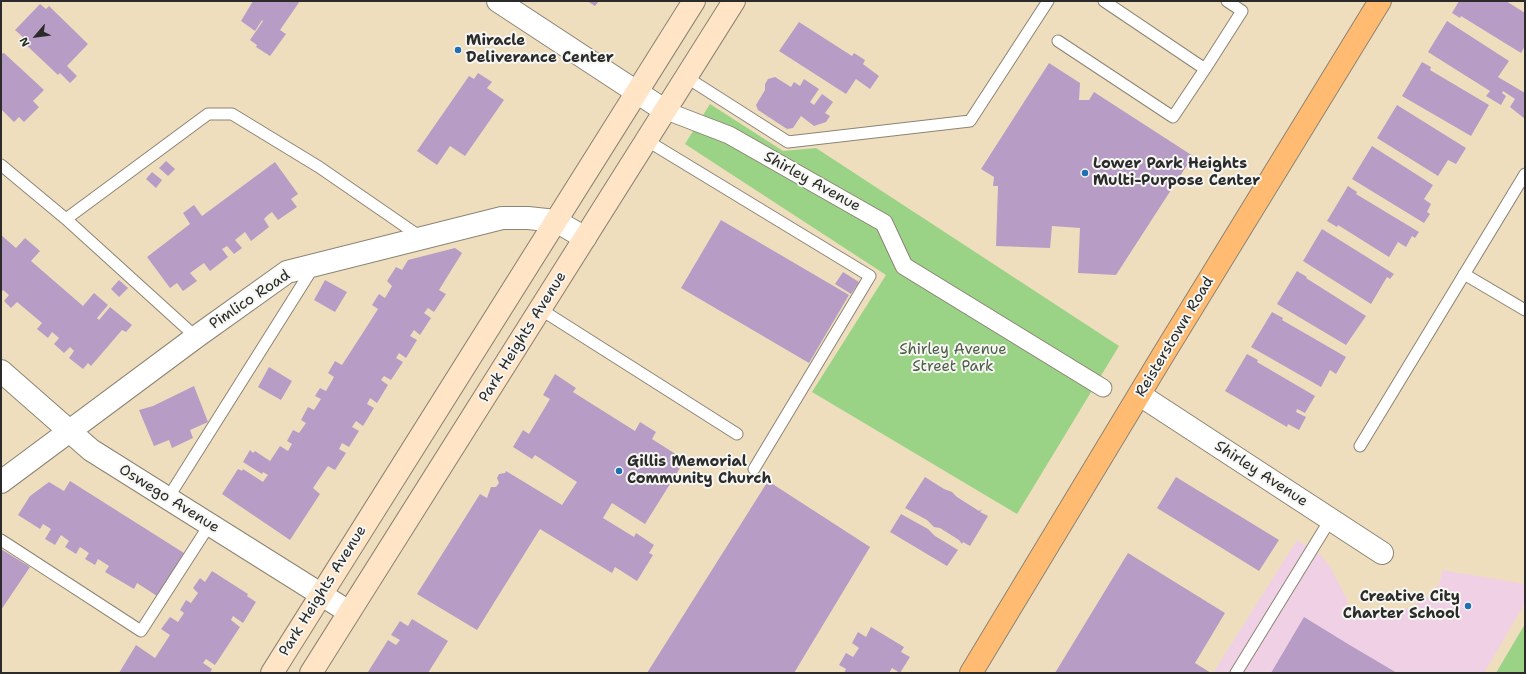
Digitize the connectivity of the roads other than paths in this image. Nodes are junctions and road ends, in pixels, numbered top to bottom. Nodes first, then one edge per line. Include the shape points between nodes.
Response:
1 (498, 1) edge
2 (694, 1) edge
3 (734, 1) edge
4 (1048, 1) edge
5 (1104, 1) edge
6 (1227, 1) edge
7 (1380, 1) edge
8 (1058, 41) dead end
9 (1205, 69) junction
10 (686, 77) junction
11 (637, 92) junction
12 (664, 110) junction
13 (646, 140) junction
14 (1, 165) edge
15 (1525, 174) edge
16 (66, 219) junction
17 (556, 221) junction
18 (423, 238) junction
19 (585, 238) junction
20 (316, 264) junction
21 (1464, 274) junction
22 (540, 309) junction
23 (1525, 310) edge
24 (196, 337) junction
25 (1, 371) edge
26 (1103, 388) dead end
27 (1140, 394) junction
28 (70, 430) junction
29 (737, 434) dead end
30 (1360, 446) dead end
31 (754, 469) dead end
32 (1, 482) edge
33 (168, 498) junction
34 (1330, 520) junction
35 (210, 524) junction
36 (1, 540) edge
37 (1382, 553) dead end
38 (320, 595) junction
39 (349, 612) junction
40 (272, 673) edge
41 (311, 673) edge
42 (972, 673) edge
43 (1236, 673) edge

1 - 11 street, Shirley Avenue
2 - 11 main road, Park Heights Avenue
3 - 10 main road, Park Heights Avenue
4 - 10 lane via 970,121 788,142
5 - 9 lane
6 - 9 lane via 1242,11
7 - 27 main road, Reisterstown Road
8 - 9 lane via 1173,117
10 - 12 main road, Park Heights Avenue
11 - 12 street, Shirley Avenue
11 - 17 main road, Park Heights Avenue
12 - 13 main road, Park Heights Avenue
12 - 26 street, Shirley Avenue via 729,135 884,223 904,266
13 - 19 main road, Park Heights Avenue
13 - 31 lane via 870,276
14 - 16 lane
15 - 21 lane
16 - 18 lane via 208,114 232,114 319,167
16 - 24 lane
17 - 18 street, Pimlico Road via 502,218
17 - 19 street, Pimlico Road
17 - 38 main road, Park Heights Avenue
18 - 20 street, Pimlico Road
19 - 22 main road, Park Heights Avenue
20 - 24 street, Pimlico Road via 287,272
20 - 33 lane
21 - 23 lane
21 - 30 lane
22 - 29 lane
22 - 39 main road, Park Heights Avenue
24 - 28 street, Pimlico Road
25 - 28 street, Oswego Avenue
27 - 34 street, Shirley Avenue
27 - 42 main road, Reisterstown Road
28 - 32 street, Pimlico Road
28 - 33 street, Oswego Avenue via 92,450
33 - 35 street, Oswego Avenue
34 - 37 street, Shirley Avenue
34 - 43 lane
35 - 36 lane via 141,631
35 - 38 street, Oswego Avenue
38 - 39 street, Oswego Avenue
38 - 40 main road, Park Heights Avenue
39 - 41 main road, Park Heights Avenue

